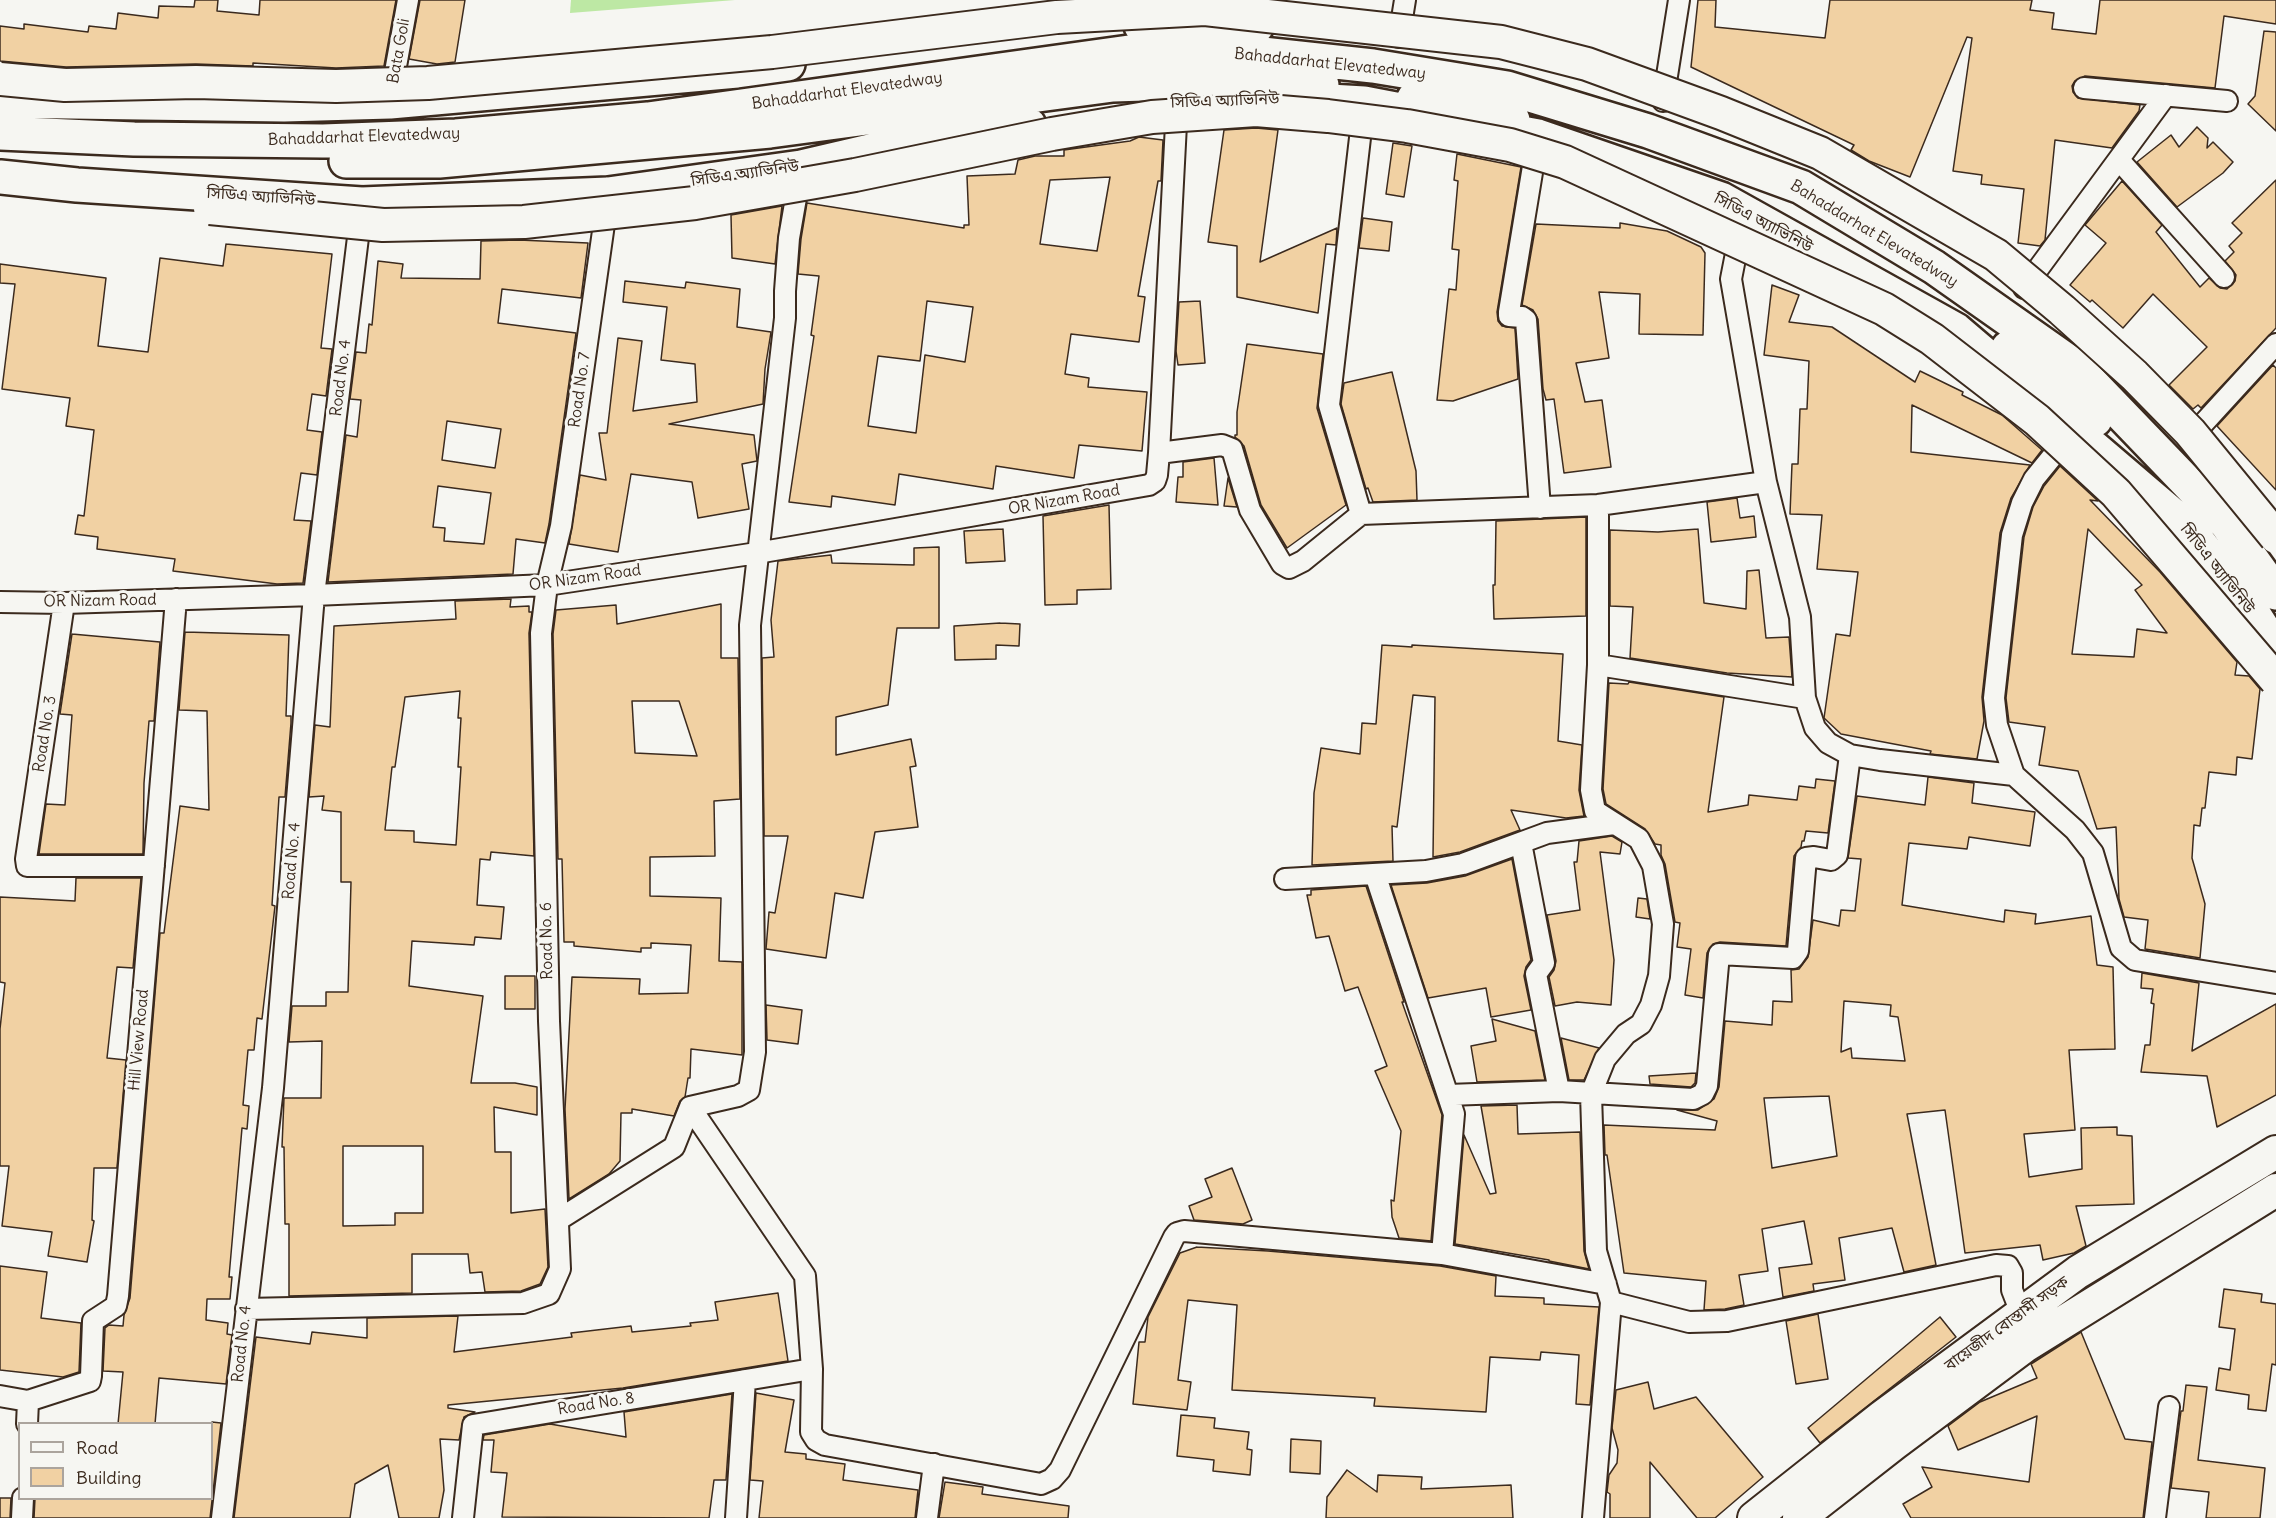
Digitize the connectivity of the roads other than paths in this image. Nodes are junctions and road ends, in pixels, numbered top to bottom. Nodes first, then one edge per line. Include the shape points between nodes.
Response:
1 (408, 0) edge
2 (1406, 0) edge
3 (1679, 0) edge
4 (1221, 13) edge
5 (1400, 37) junction
6 (0, 79) edge
7 (2084, 87) dead end
8 (2166, 95) junction
9 (0, 101) edge
10 (1177, 101) junction
11 (1663, 101) junction
12 (2227, 101) dead end
13 (390, 102) junction
14 (1364, 103) junction
15 (0, 133) edge
16 (1538, 136) junction
17 (0, 154) edge
18 (2119, 160) junction
19 (801, 167) junction
20 (0, 177) edge
21 (88, 185) junction
22 (608, 194) junction
23 (362, 204) junction
24 (1744, 213) junction
25 (2224, 277) dead end
26 (2024, 288) junction
27 (2276, 344) edge
28 (2075, 429) junction
29 (2190, 438) junction
30 (1159, 453) junction
31 (1766, 482) junction
32 (1598, 506) junction
33 (1540, 508) junction
34 (1361, 514) junction
35 (2276, 537) edge
36 (2276, 549) edge
37 (757, 552) junction
38 (547, 585) junction
39 (2276, 593) edge
40 (314, 595) junction
41 (176, 599) junction
42 (0, 602) edge
43 (64, 603) junction
44 (2276, 622) edge
45 (2276, 649) edge
46 (1598, 665) junction
47 (2276, 680) edge
48 (1805, 698) junction
49 (1850, 755) junction
50 (2014, 775) junction
51 (1614, 824) junction
52 (1521, 843) junction
53 (154, 866) junction
54 (1375, 874) junction
55 (1285, 879) dead end
56 (2276, 983) edge
57 (1559, 1091) junction
58 (1591, 1094) junction
59 (1448, 1095) junction
60 (690, 1107) junction
61 (2276, 1152) edge
62 (2276, 1190) edge
63 (558, 1220) junction
64 (1442, 1254) junction
65 (1608, 1293) junction
66 (246, 1309) junction
67 (2021, 1313) junction
68 (812, 1369) junction
69 (745, 1380) junction
70 (0, 1396) edge
71 (28, 1401) junction
72 (2169, 1407) dead end
73 (27, 1422) edge
74 (934, 1464) junction
75 (23, 1500) edge
76 (22, 1518) edge
77 (222, 1518) edge
78 (464, 1518) edge
79 (735, 1518) edge
80 (927, 1518) edge
81 (1593, 1518) edge
82 (1754, 1518) edge
83 (1799, 1518) edge
84 (2155, 1518) edge

1 - 13 street, Bata Goli
2 - 5 street
3 - 11 street
4 - 5 highway via 1280,26
4 - 13 highway via 1139,26 1006,36 737,71
5 - 11 highway via 1426,37 1592,73
6 - 35 main road, bridge via 65,85 428,83 772,52 1057,17 1205,9 1501,42 1587,64 1820,153 1996,255 2134,375 2182,424
7 - 8 street
8 - 12 street
8 - 18 street
9 - 13 highway via 284,105
10 - 14 highway, সিডিএ অ্যাভিনিউ via 1274,98
10 - 19 highway, সিডিএ অ্যাভিনিউ via 874,150
10 - 30 street
11 - 26 highway via 1826,166
14 - 16 highway, সিডিএ অ্যাভিনিউ
14 - 34 street via 1329,405
15 - 39 highway, Bahaddarhat Elevatedway via 323,141 456,136 648,119 1129,52 1253,53 1373,66 1508,88 1648,132 1801,187 1934,267 2076,368 2226,523
16 - 24 highway, সিডিএ অ্যাভিনিউ via 1721,199
16 - 33 street via 1509,316 1526,320
17 - 44 highway, Bahaddarhat Elevatedway via 118,160 439,161 770,131 1113,85 1236,81 1354,86 1481,111 1622,151 1779,205 1916,281 2054,381 2213,533
18 - 25 street
18 - 26 street
19 - 22 highway, সিডিএ অ্যাভিনিউ
19 - 37 street via 789,238 785,318
20 - 21 highway, সিডিএ অ্যাভিনিউ
21 - 23 highway, সিডিএ অ্যাভিনিউ
21 - 47 main road, bridge via 141,201 383,225 524,222 695,203 1152,117 1256,110 1407,126 1510,146 1565,162 1884,309 1932,339 2037,420 2116,493
22 - 23 highway, সিডিএ অ্যাভিনিউ
22 - 38 street, Road No. 7 via 561,526
23 - 40 street, Road No. 4
24 - 28 highway, সিডিএ অ্যাভিনিউ via 1956,330
24 - 31 street via 1731,279
26 - 29 highway via 2150,397
27 - 29 street
28 - 45 highway, সিডিএ অ্যাভিনিউ via 2188,528
28 - 50 street via 2034,479 2012,535 1994,698 1997,725
29 - 36 highway
30 - 34 street via 1222,445 1232,449 1250,510 1282,564 1289,568
30 - 37 street, OR Nizam Road via 1157,475 1149,485
31 - 32 street
31 - 48 street via 1800,617
32 - 33 street
32 - 46 street
33 - 34 street
37 - 38 street, OR Nizam Road
37 - 60 street via 750,625 754,1061 749,1090
38 - 40 street, OR Nizam Road
38 - 63 street, Road No. 6 via 541,644 549,1021
40 - 41 street, OR Nizam Road
40 - 66 street, Road No. 4 via 273,1088
41 - 43 street, OR Nizam Road
41 - 53 street, Hill View Road
42 - 43 street, OR Nizam Road
43 - 53 street, Road No. 3 via 27,866
46 - 48 street
46 - 51 street via 1591,790 1595,811
48 - 49 street via 1815,728 1828,743
49 - 50 street
49 - 58 street via 1837,855 1831,860 1806,858 1797,951 1793,958 1719,954 1707,1086 1703,1094 1693,1099
50 - 56 street via 2075,830 2093,853 2121,948 2135,960
51 - 52 street via 1547,833
51 - 58 street via 1639,839 1653,866 1663,924 1659,976 1652,1005 1641,1024 1626,1034 1605,1059
52 - 54 street via 1463,864
52 - 57 street via 1544,963 1536,974
53 - 71 street, Hill View Road via 116,1306 93,1321 90,1381
54 - 55 street
54 - 59 street
57 - 58 street
57 - 59 street
58 - 65 street via 1596,1251
59 - 64 street via 1454,1114
60 - 63 street via 674,1147
60 - 68 street via 806,1276
61 - 67 main road, বায়েজীদ বোস্তামী সড়ক via 2078,1272
62 - 83 main road, বায়েজীদ বোস্তামী সড়ক via 2025,1346
63 - 66 street, Road No. 6 via 560,1269 549,1294 523,1303
64 - 65 street
64 - 74 street via 1178,1233 1060,1470 1052,1479 1041,1484
65 - 67 street via 1689,1322 1727,1321 1996,1265 2008,1266 2012,1273
65 - 81 street
66 - 77 street, Road No. 4
67 - 82 main road, বায়েজীদ বোস্তামী সড়ক
68 - 69 street, Road No. 8
68 - 74 street via 811,1432 816,1440
69 - 78 street, Road No. 8 via 472,1425
69 - 79 street
70 - 71 street
71 - 73 street
72 - 84 street
74 - 80 street
75 - 76 street

